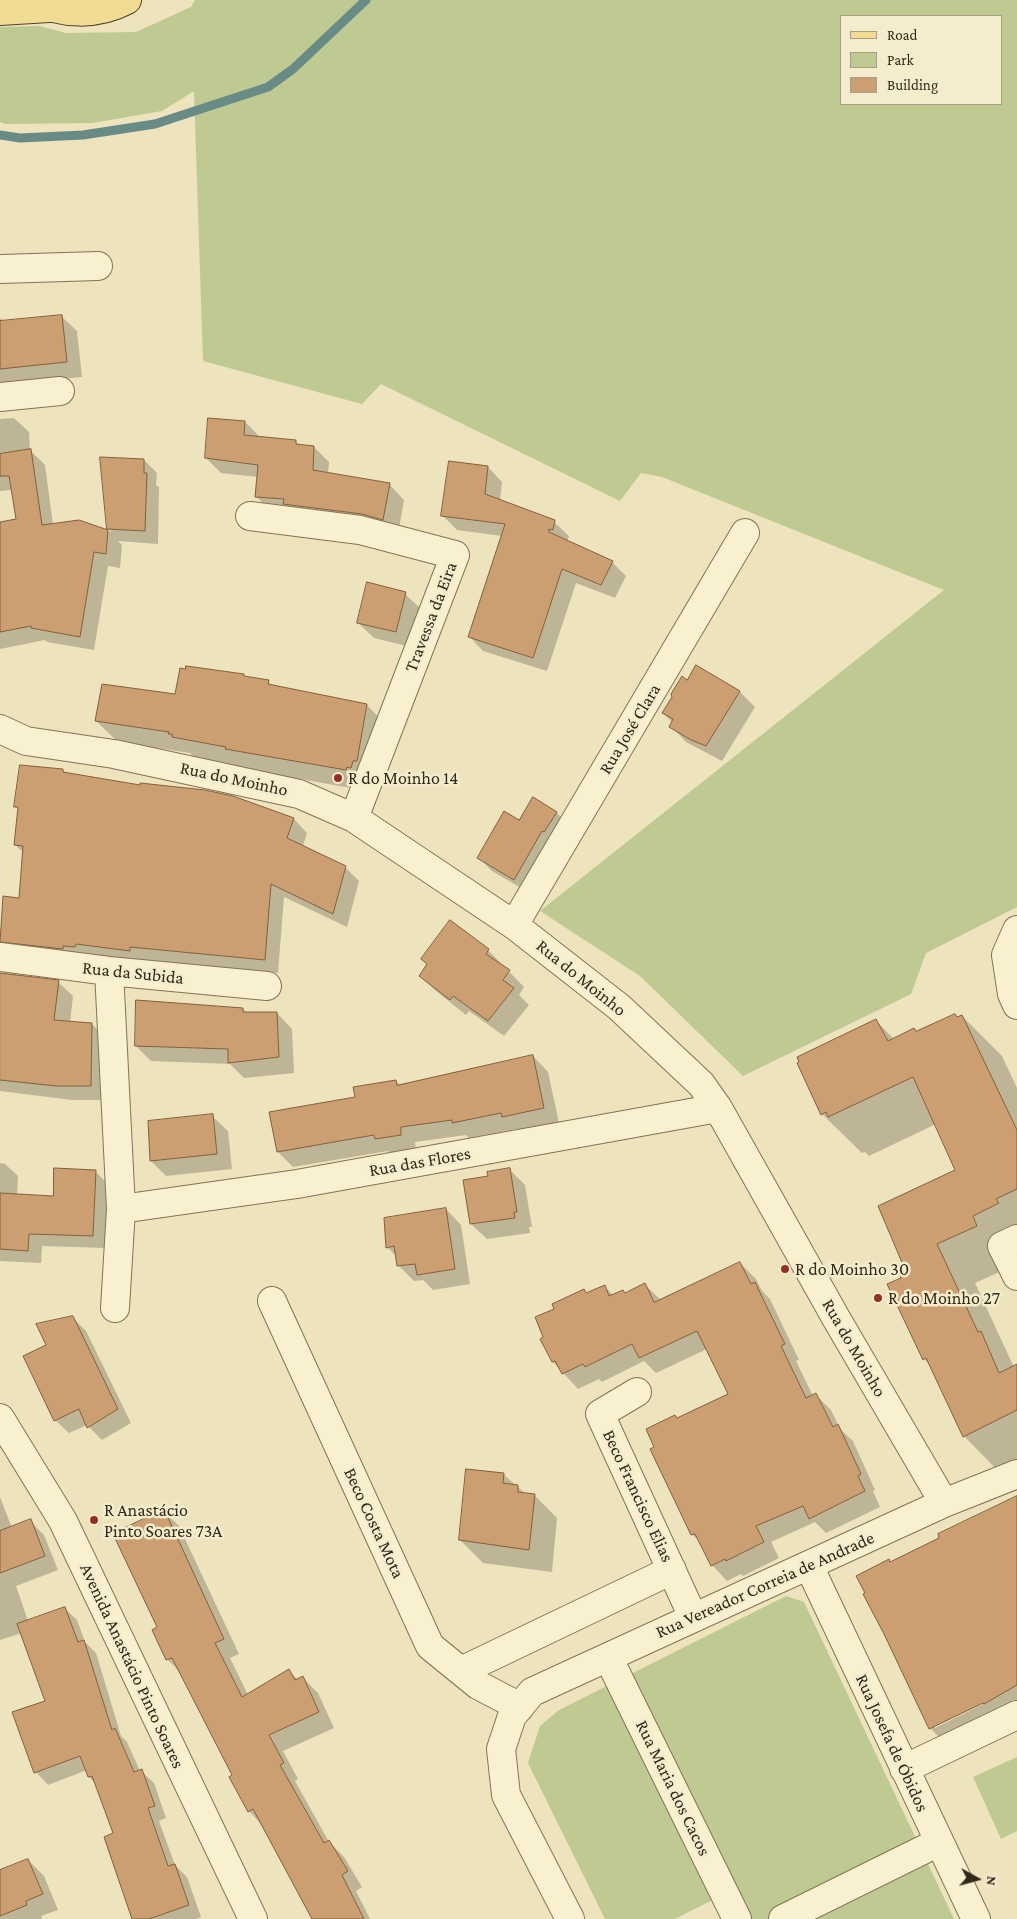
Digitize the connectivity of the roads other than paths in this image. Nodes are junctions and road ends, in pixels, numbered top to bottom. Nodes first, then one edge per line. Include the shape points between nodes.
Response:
1 (127, 0) edge
2 (41, 4) edge
3 (0, 11) edge
4 (98, 266) dead end
5 (0, 269) edge
6 (60, 391) dead end
7 (0, 397) edge
8 (250, 516) dead end
9 (745, 534) dead end
10 (0, 730) edge
11 (354, 818) junction
12 (514, 925) junction
13 (1017, 930) edge
14 (0, 957) edge
15 (110, 971) junction
16 (267, 986) dead end
17 (1017, 1005) edge
18 (718, 1108) junction
19 (121, 1209) junction
20 (1017, 1239) edge
21 (1017, 1276) edge
22 (272, 1301) dead end
23 (116, 1308) dead end
24 (636, 1392) dead end
25 (0, 1418) edge
26 (1017, 1474) edge
27 (944, 1503) junction
28 (809, 1566) junction
29 (672, 1570) junction
30 (693, 1617) junction
31 (608, 1657) junction
32 (461, 1671) junction
33 (520, 1707) junction
34 (1017, 1715) edge
35 (904, 1769) junction
36 (939, 1842) junction
37 (253, 1919) edge
38 (570, 1919) edge
39 (737, 1919) edge
40 (783, 1919) edge
41 (976, 1919) edge

1 - 2 main road via 114,7 82,13
2 - 3 main road
4 - 5 street
6 - 7 street
8 - 11 street, Travessa da Eira via 360,530 455,554
9 - 12 street, Rua José Clara
10 - 11 street, Rua do Moinho via 26,741 114,754 299,794
11 - 12 street, Rua do Moinho
12 - 18 street, Rua do Moinho via 619,1007 701,1084
13 - 17 street via 1006,955 1012,994
14 - 15 street, Rua da Subida
15 - 16 street, Rua da Subida
15 - 19 street
18 - 19 street, Rua das Flores via 297,1184
18 - 27 street, Rua do Moinho
19 - 23 street
20 - 21 street via 1002,1246
22 - 32 street, Beco Costa Mota via 430,1646
24 - 29 street, Beco Francisco Elias via 600,1414
25 - 37 street, Avenida Anastácio Pinto Soares via 63,1521
26 - 27 street, Rua Vereador Correia de Andrade
27 - 28 street, Rua Vereador Correia de Andrade
28 - 30 street, Rua Vereador Correia de Andrade
28 - 35 street, Rua Josefa de Óbidos
29 - 30 street, Beco Francisco Elias
29 - 32 street
30 - 31 street, Rua Vereador Correia de Andrade
31 - 33 street, Rua Vereador Correia de Andrade via 532,1692
31 - 39 street, Rua Maria dos Cacos
32 - 33 street, Beco Costa Mota
33 - 38 street, Rua Vereador Correia de Andrade via 512,1716 501,1749 506,1795
34 - 35 street
35 - 36 street, Rua Josefa de Óbidos
36 - 40 street
36 - 41 street, Rua Josefa de Óbidos

